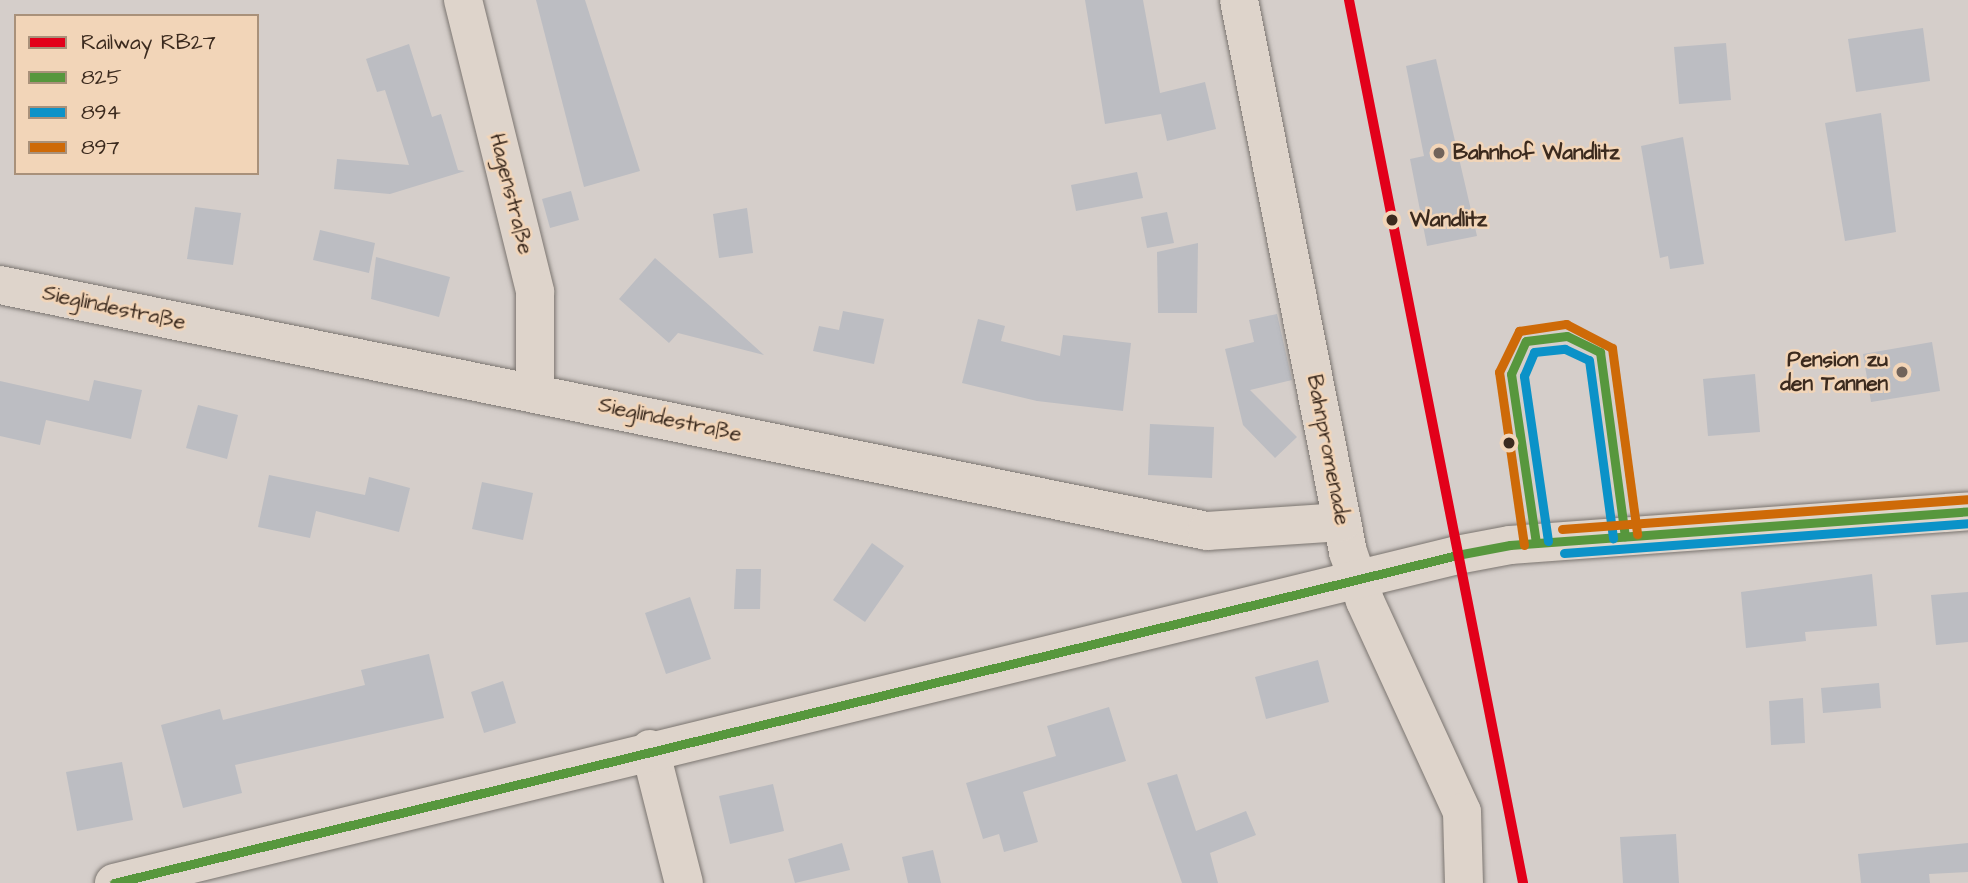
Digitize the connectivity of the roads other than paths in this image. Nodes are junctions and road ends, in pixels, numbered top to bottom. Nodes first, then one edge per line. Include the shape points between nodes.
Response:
1 (463, 0) edge
2 (1239, 0) edge
3 (0, 285) edge
4 (535, 391) junction
5 (1968, 512) edge
6 (1342, 522) junction
7 (1356, 576) junction
8 (650, 749) junction
9 (114, 883) edge
10 (684, 883) edge
11 (1464, 883) edge

1 - 4 street, Hagenstraße via 536,292
2 - 6 street, Bahnpromenade
3 - 4 street, Sieglindestraße
4 - 6 street, Sieglindestraße via 1207,531
5 - 7 street via 1510,545
6 - 7 street, Bahnpromenade
7 - 8 street
7 - 11 street, Bahnpromenade via 1462,811
8 - 9 street
8 - 10 street

